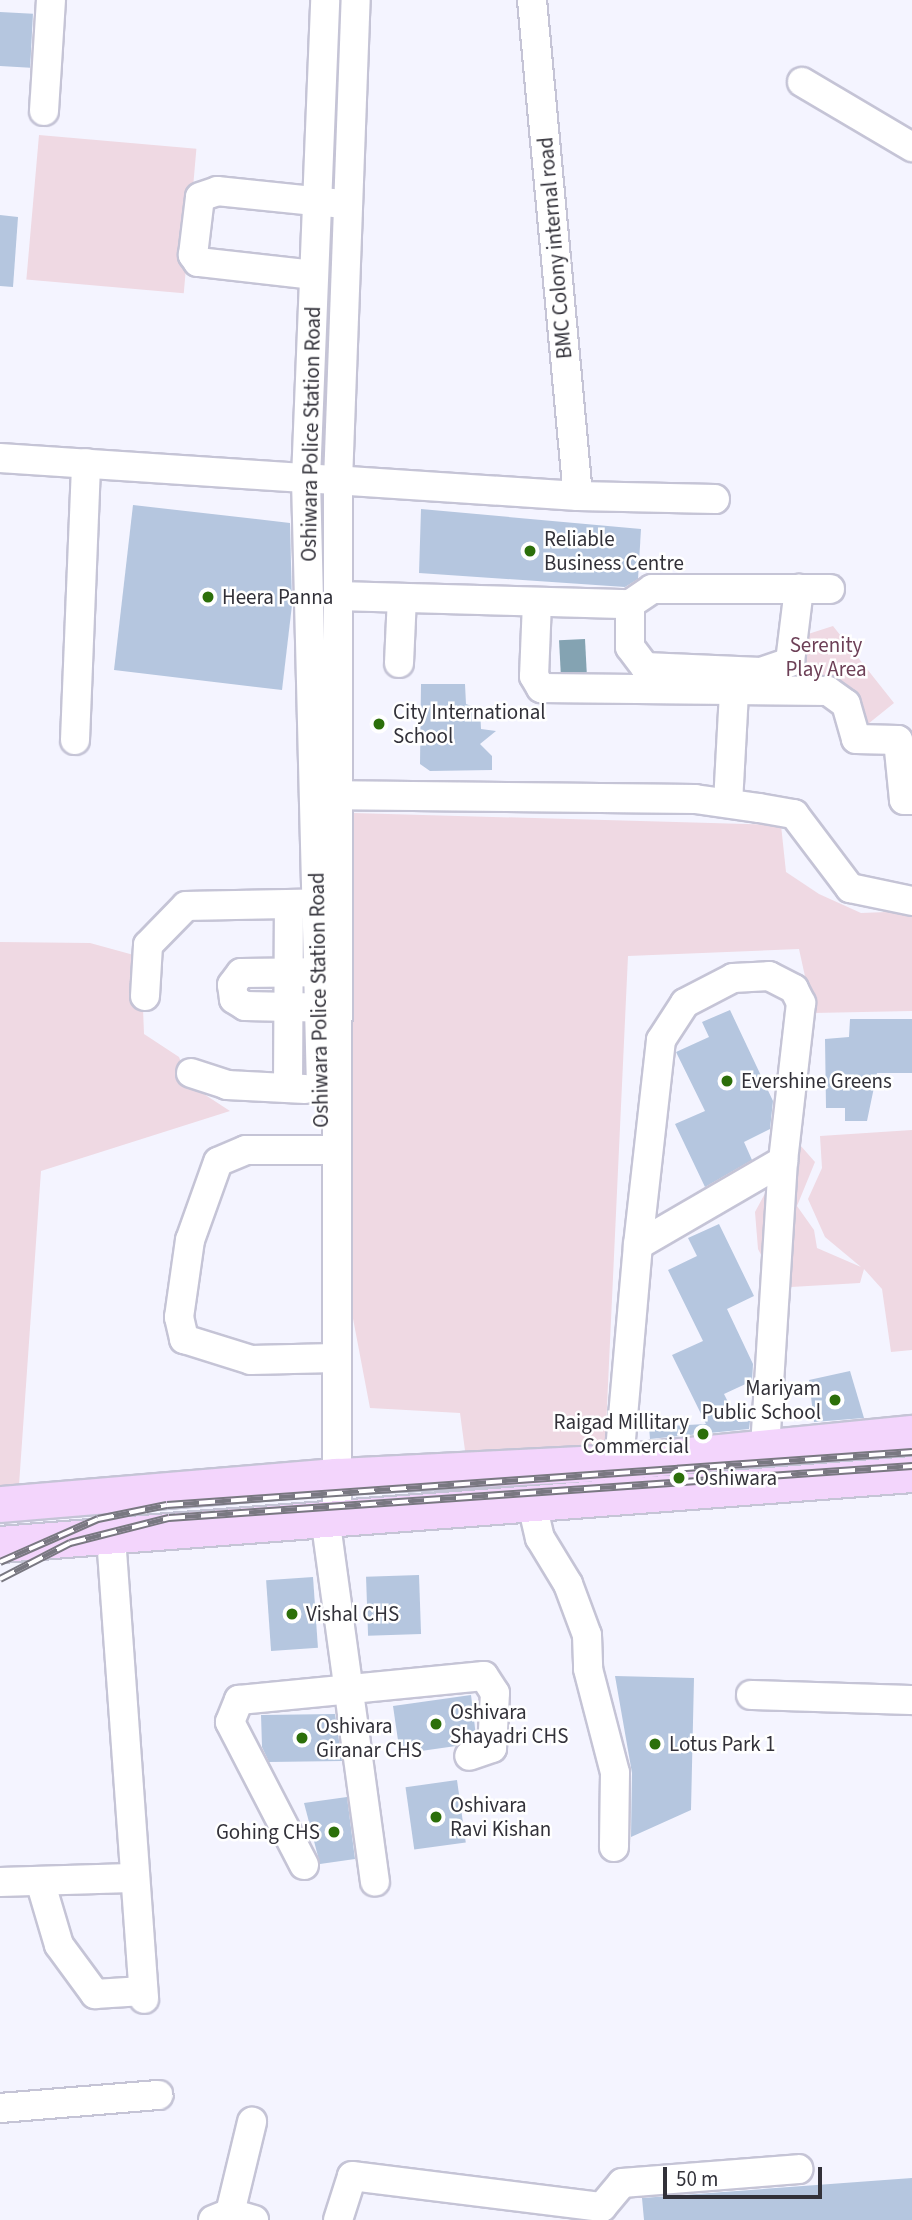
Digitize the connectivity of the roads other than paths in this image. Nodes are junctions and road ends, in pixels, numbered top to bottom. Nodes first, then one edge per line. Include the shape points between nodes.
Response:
1 (51, 0) edge
2 (325, 0) edge
3 (356, 0) edge
4 (532, 0) edge
5 (802, 82) dead end
6 (44, 111) dead end
7 (912, 147) edge
8 (317, 201) junction
9 (348, 204) junction
10 (313, 288) junction
11 (344, 304) junction
12 (0, 458) edge
13 (86, 463) junction
14 (306, 479) junction
15 (338, 481) junction
16 (578, 496) junction
17 (715, 499) dead end
18 (799, 589) junction
19 (830, 589) dead end
20 (338, 596) junction
21 (402, 598) junction
22 (537, 602) junction
23 (630, 604) junction
24 (399, 663) dead end
25 (734, 680) junction
26 (75, 740) dead end
27 (326, 795) junction
28 (912, 800) edge
29 (728, 803) junction
30 (912, 901) edge
31 (289, 904) junction
32 (328, 904) junction
33 (329, 972) junction
34 (289, 973) junction
35 (145, 996) dead end
36 (289, 1008) junction
37 (330, 1008) junction
38 (191, 1073) dead end
39 (288, 1088) junction
40 (321, 1089) junction
41 (323, 1150) junction
42 (783, 1161) junction
43 (332, 1201) junction
44 (638, 1245) junction
45 (335, 1358) junction
46 (912, 1433) edge
47 (765, 1445) junction
48 (619, 1462) junction
49 (912, 1474) edge
50 (336, 1476) junction
51 (0, 1504) edge
52 (533, 1504) junction
53 (331, 1517) junction
54 (111, 1537) junction
55 (0, 1544) edge
56 (348, 1689) junction
57 (751, 1695) dead end
58 (912, 1700) edge
59 (469, 1756) dead end
60 (614, 1847) dead end
61 (304, 1865) dead end
62 (131, 1878) junction
63 (0, 1882) edge
64 (375, 1882) dead end
65 (43, 1891) dead end
66 (158, 2095) dead end
67 (0, 2108) edge
68 (252, 2122) dead end
69 (798, 2169) dead end
70 (604, 2213) edge
71 (232, 2218) edge
72 (338, 2220) edge

1 - 6 street
2 - 8 street, Oshiwara Police Station Road
3 - 9 street, Oshiwara Police Station Road
4 - 16 street, BMC Colony internal road
5 - 7 street
8 - 9 street
8 - 10 street, Oshiwara Police Station Road
8 - 10 street via 202,192 193,255 203,264
9 - 11 street, Oshiwara Police Station Road
10 - 11 street
10 - 14 street, Oshiwara Police Station Road
11 - 15 street, Oshiwara Police Station Road
12 - 13 street
13 - 14 street
13 - 26 street
14 - 15 street
14 - 27 street, Oshiwara Police Station Road
15 - 16 street
15 - 20 street, Oshiwara Police Station Road
16 - 17 street
18 - 19 street
18 - 23 street via 652,589
18 - 25 street via 790,662
20 - 21 street
20 - 27 street, Oshiwara Police Station Road
21 - 22 street
21 - 24 street
22 - 23 street
22 - 25 street via 534,676 541,688
23 - 25 street via 630,647 645,667
25 - 28 street via 838,695 849,709 856,739 898,740 904,800
25 - 29 street
27 - 29 street
27 - 32 street, Oshiwara Police Station Road
29 - 30 street via 794,814 850,888
31 - 32 street
31 - 34 street
31 - 35 street via 186,906 148,945
32 - 33 street, Oshiwara Police Station Road
33 - 34 street
33 - 37 street, Oshiwara Police Station Road
34 - 36 street
34 - 36 street via 241,973 232,985 234,999 245,1006
36 - 37 street
36 - 39 street
37 - 40 street, Oshiwara Police Station Road
37 - 43 street, Oshiwara Police Station Road via 341,1179
38 - 39 street via 227,1085
39 - 40 street
40 - 41 street, Oshiwara Police Station Road
41 - 43 street, Oshiwara Police Station Road via 323,1180
41 - 45 street via 246,1150 218,1162 190,1240 178,1317 184,1339 251,1360
42 - 44 street
42 - 44 street via 801,1003 794,989 769,976 733,978 685,1003 661,1040
42 - 47 street
43 - 45 street, Oshiwara Police Station Road
44 - 48 street
45 - 50 street, Oshiwara Police Station Road
46 - 47 main road
47 - 48 main road
48 - 50 main road
49 - 52 main road
50 - 51 main road
50 - 53 street, Oshiwara Police Station Road
52 - 53 main road
52 - 60 street via 540,1538 568,1584 587,1635 588,1669 615,1773
53 - 54 main road
53 - 56 street, Oshiwara Police Station Road
54 - 55 main road
54 - 62 street
56 - 59 street via 484,1676 495,1693 492,1748
56 - 61 street via 239,1700 231,1710 230,1722
56 - 64 street, Oshiwara Police Station Road
57 - 58 street
62 - 63 street
62 - 65 street via 143,1995 103,1996 87,1986 59,1945
66 - 67 street
68 - 71 street
69 - 70 street via 622,2183
70 - 72 street via 352,2176

